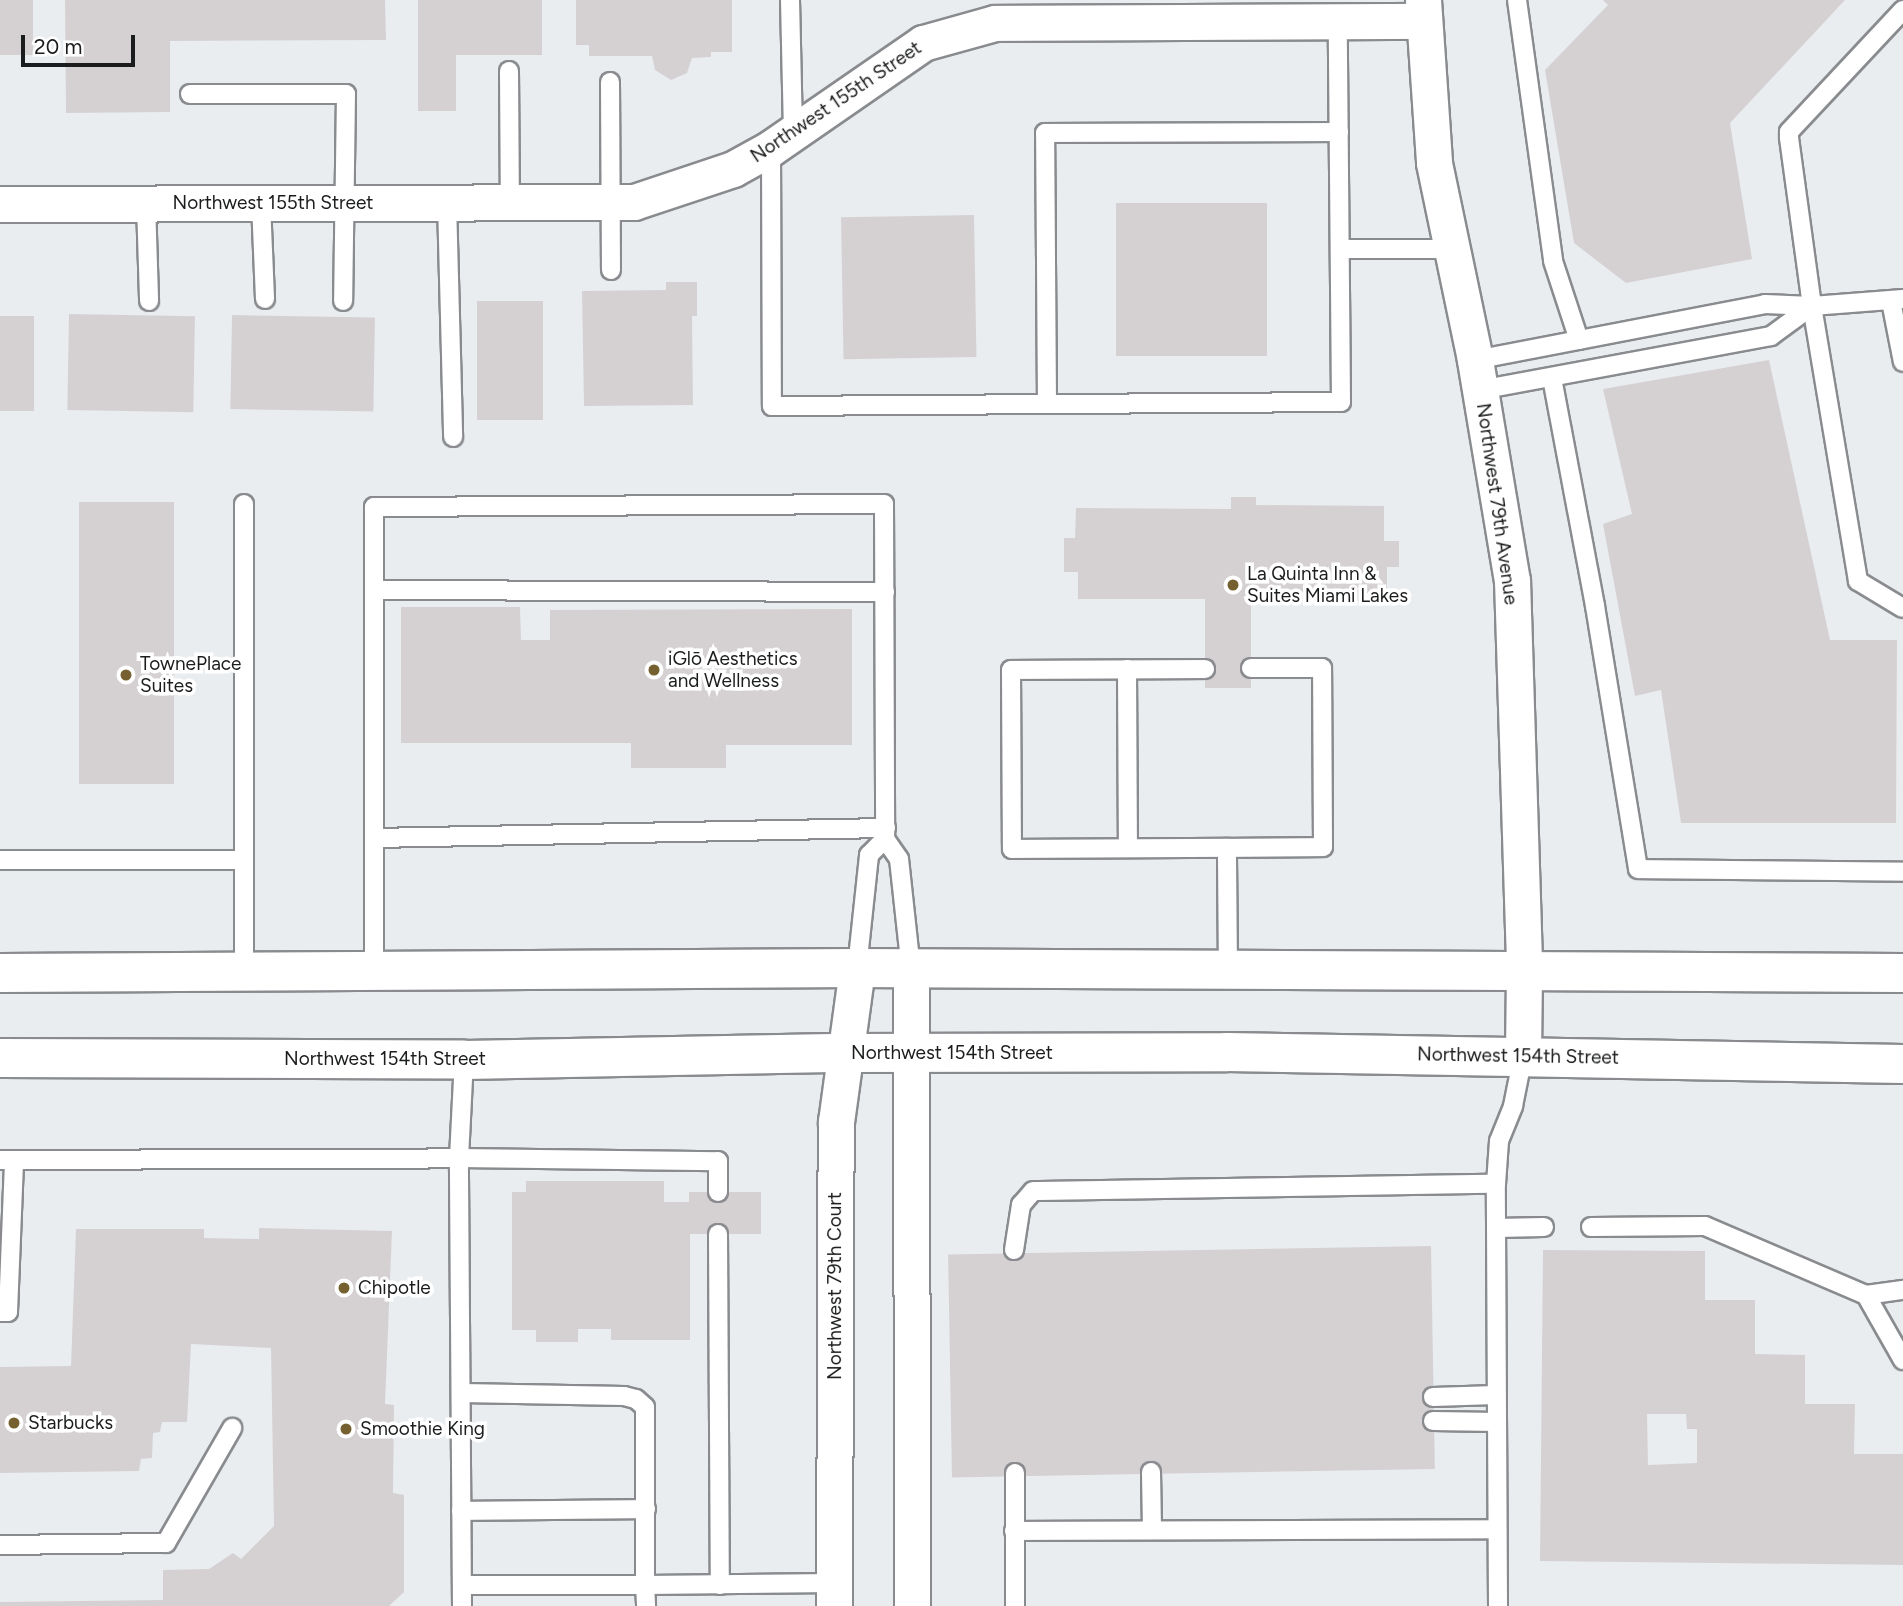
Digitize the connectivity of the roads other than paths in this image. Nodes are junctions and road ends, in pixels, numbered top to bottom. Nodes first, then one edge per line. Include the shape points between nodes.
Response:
1 (790, 0) edge
2 (1517, 0) edge
3 (1903, 10) edge
4 (1423, 11) edge
5 (1338, 22) junction
6 (509, 71) dead end
7 (610, 82) dead end
8 (190, 94) dead end
9 (1339, 132) junction
10 (782, 141) junction
11 (345, 202) junction
12 (447, 202) junction
13 (510, 202) junction
14 (611, 202) junction
15 (146, 203) junction
16 (261, 203) junction
17 (0, 204) edge
18 (1340, 249) junction
19 (1450, 249) junction
20 (611, 270) dead end
21 (265, 299) dead end
22 (149, 300) dead end
23 (343, 300) dead end
24 (1897, 300) edge
25 (1812, 306) junction
26 (1579, 340) junction
27 (1903, 362) edge
28 (1477, 375) junction
29 (1552, 378) junction
30 (1046, 404) junction
31 (453, 437) dead end
32 (244, 504) dead end
33 (374, 590) junction
34 (885, 592) junction
35 (1903, 608) edge
36 (1251, 668) dead end
37 (1127, 669) junction
38 (1205, 669) dead end
39 (885, 834) junction
40 (374, 838) junction
41 (1128, 848) junction
42 (1227, 848) junction
43 (0, 860) edge
44 (244, 860) junction
45 (1903, 872) edge
46 (857, 968) junction
47 (911, 970) junction
48 (1228, 971) junction
49 (244, 972) junction
50 (374, 972) junction
51 (1524, 972) junction
52 (0, 973) edge
53 (1903, 973) edge
54 (845, 1053) junction
55 (911, 1053) junction
56 (1523, 1056) junction
57 (0, 1058) edge
58 (464, 1060) junction
59 (1903, 1064) edge
60 (459, 1158) junction
61 (7, 1160) edge
62 (1496, 1184) junction
63 (718, 1192) dead end
64 (1496, 1227) junction
65 (1544, 1227) dead end
66 (1591, 1227) dead end
67 (718, 1234) dead end
68 (1014, 1250) dead end
69 (1903, 1290) edge
70 (1866, 1295) junction
71 (0, 1312) edge
72 (1901, 1354) edge
73 (462, 1393) junction
74 (1496, 1395) junction
75 (1433, 1397) dead end
76 (1433, 1421) dead end
77 (1497, 1422) junction
78 (232, 1427) dead end
79 (1151, 1472) dead end
80 (1015, 1473) dead end
81 (646, 1509) junction
82 (461, 1511) junction
83 (1497, 1529) junction
84 (1152, 1530) junction
85 (1014, 1531) junction
86 (0, 1545) edge
87 (462, 1585) junction
88 (645, 1585) junction
89 (720, 1585) junction
90 (834, 1594) edge
91 (462, 1606) edge
92 (646, 1606) edge
93 (912, 1606) edge
94 (1014, 1606) edge
95 (1498, 1606) edge

1 - 10 lane
2 - 26 lane via 1553,261
3 - 25 lane via 1789,132
4 - 5 street, Northwest 155th Street
4 - 19 street, Northwest 79th Avenue via 1434,163
5 - 9 lane
5 - 10 street, Northwest 155th Street via 995,23 923,43
6 - 13 lane
7 - 14 lane
8 - 11 lane via 346,94
9 - 18 lane
9 - 30 lane via 1045,133
10 - 14 street, Northwest 155th Street via 720,173 634,202
10 - 30 lane via 772,406
11 - 12 street, Northwest 155th Street
11 - 16 street, Northwest 155th Street
11 - 23 lane
12 - 13 street, Northwest 155th Street
12 - 31 lane
13 - 14 street, Northwest 155th Street
14 - 20 lane
15 - 16 street, Northwest 155th Street
15 - 17 street, Northwest 155th Street
15 - 22 lane
16 - 21 lane
18 - 19 lane
18 - 30 lane via 1341,402
19 - 28 street, Northwest 79th Avenue
24 - 25 lane
24 - 27 lane
25 - 26 lane via 1765,304
25 - 29 lane via 1771,336
25 - 35 lane via 1858,581
26 - 28 lane
28 - 29 lane
28 - 51 street, Northwest 79th Avenue via 1512,580
29 - 45 lane via 1638,869
32 - 44 lane
33 - 34 lane
33 - 34 lane via 374,507 884,504
33 - 40 lane
34 - 39 lane
36 - 42 lane via 1322,668 1323,847
37 - 38 lane
37 - 41 lane
37 - 41 lane via 1011,670 1011,684 1012,849
39 - 40 lane
39 - 46 lane via 869,855
39 - 47 lane via 899,859
40 - 50 lane
41 - 42 lane
42 - 48 lane
43 - 44 lane
44 - 49 lane
46 - 47 main road
46 - 50 main road
46 - 54 street, Northwest 79th Court
47 - 48 main road
47 - 55 street
48 - 51 main road
49 - 50 main road
49 - 52 main road
51 - 53 main road
51 - 56 street, Northwest 79th Avenue
54 - 55 main road, Northwest 154th Street
54 - 58 main road, Northwest 154th Street
54 - 90 street, Northwest 79th Court via 836,1122
55 - 56 main road, Northwest 154th Street
55 - 93 street
56 - 59 main road, Northwest 154th Street
56 - 62 lane via 1513,1105 1499,1141
57 - 58 main road, Northwest 154th Street
58 - 60 lane
60 - 61 lane
60 - 63 lane via 718,1161
60 - 73 lane
61 - 71 lane via 8,1312
62 - 64 lane
62 - 68 lane via 1033,1191 1021,1205
64 - 65 lane
64 - 74 lane
66 - 70 lane via 1705,1226
67 - 89 lane
69 - 70 lane
70 - 72 lane
73 - 81 lane via 636,1399 645,1407 647,1419
73 - 82 lane
74 - 75 lane
74 - 77 lane
76 - 77 lane
77 - 83 lane
78 - 86 lane via 166,1543
79 - 84 lane
80 - 85 lane
81 - 82 lane
81 - 88 lane
82 - 87 lane
83 - 84 lane
83 - 95 lane
84 - 85 lane
85 - 94 lane
87 - 88 lane
87 - 91 lane
88 - 89 lane
88 - 92 lane
89 - 90 lane

